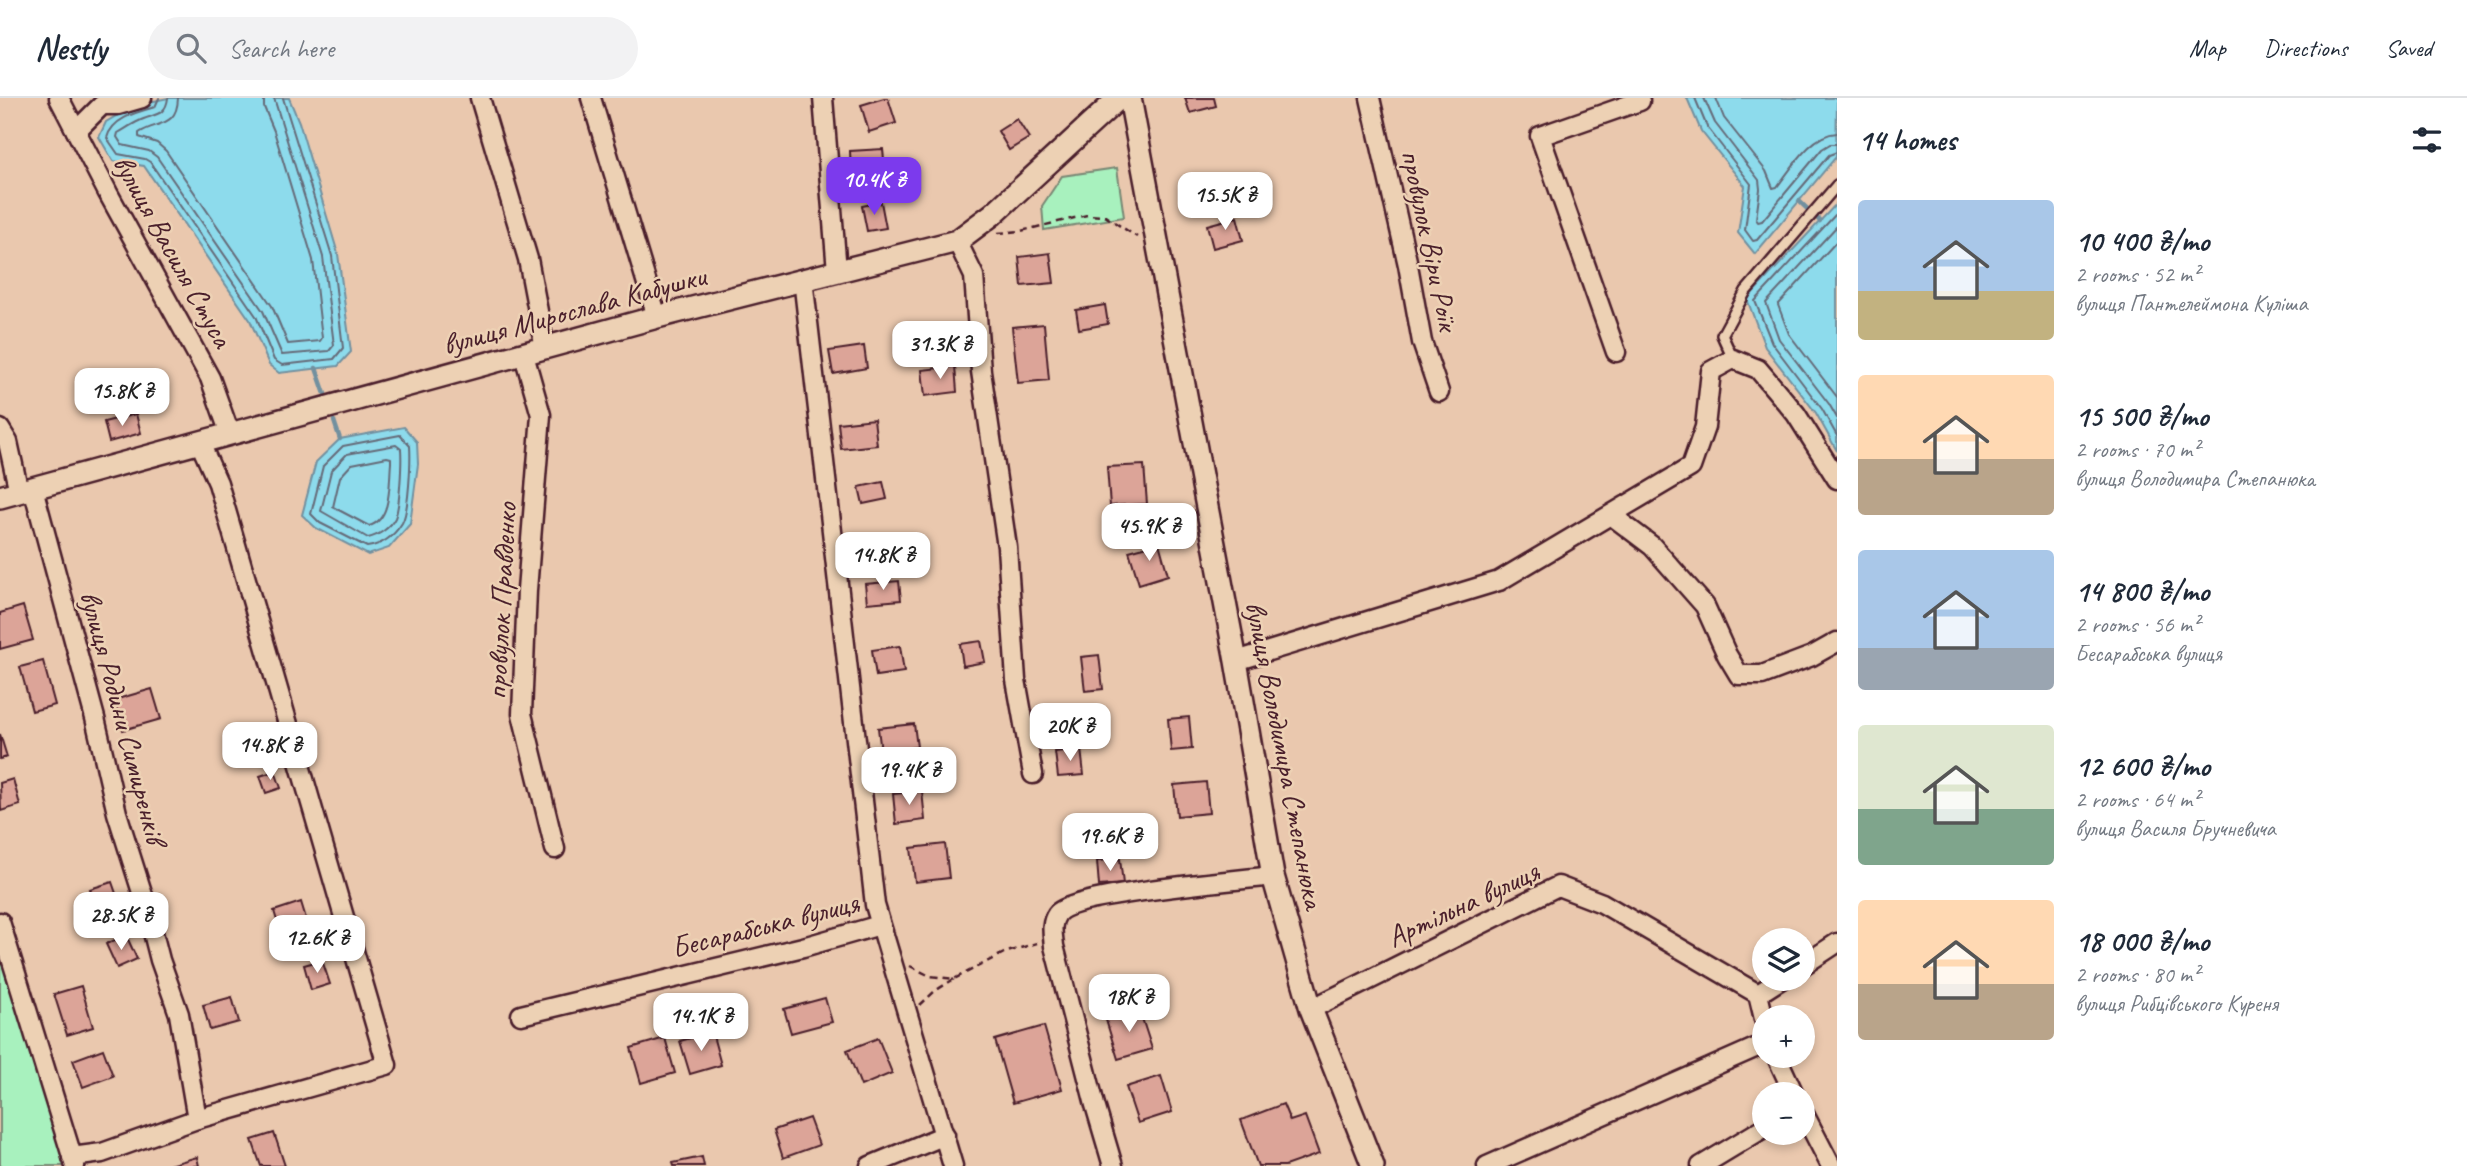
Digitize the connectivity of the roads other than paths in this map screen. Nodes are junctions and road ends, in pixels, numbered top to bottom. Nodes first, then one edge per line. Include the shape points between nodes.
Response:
1 (59, 98) edge
2 (142, 98) edge
3 (480, 98) edge
4 (591, 98) edge
5 (822, 98) edge
6 (1119, 98) edge
7 (1130, 98) edge
8 (1370, 98) edge
9 (1639, 100) edge
10 (97, 102) edge
11 (76, 131) junction
12 (1837, 185) edge
13 (962, 238) junction
14 (837, 271) junction
15 (803, 279) junction
16 (657, 317) junction
17 (545, 348) junction
18 (1616, 352) dead end
19 (524, 355) junction
20 (1733, 359) junction
21 (1439, 392) dead end
22 (0, 429) edge
23 (230, 434) junction
24 (200, 443) junction
25 (1837, 479) edge
26 (17, 493) edge
27 (1611, 515) junction
28 (1837, 642) edge
29 (1236, 662) junction
30 (1033, 774) dead end
31 (555, 849) dead end
32 (1273, 876) junction
33 (0, 922) edge
34 (880, 925) junction
35 (1837, 943) edge
36 (1815, 957) edge
37 (1763, 991) edge
38 (1758, 994) junction
39 (1761, 1005) edge
40 (1311, 1009) junction
41 (521, 1015) dead end
42 (1752, 1049) edge
43 (197, 1119) junction
44 (945, 1135) junction
45 (1752, 1135) edge
46 (1815, 1135) edge
47 (74, 1161) edge
48 (870, 1166) edge
49 (953, 1166) edge
50 (1114, 1166) edge
51 (1373, 1166) edge
52 (1488, 1166) edge
53 (1701, 1166) edge
54 (1831, 1166) edge

1 - 11 street, вулиця Василя Стуса
2 - 10 street via 118,105
3 - 17 street via 528,259
4 - 16 street
5 - 14 street
6 - 13 street, вулиця Мирослава Кабушки
7 - 29 street, вулиця Володимира Степанюка
8 - 21 street, провулок Віри Роїк via 1422,342
9 - 18 street via 1540,136
10 - 11 street
11 - 23 street, вулиця Василя Стуса via 210,378
12 - 20 lane via 1746,291 1722,335
13 - 14 street, вулиця Мирослава Кабушки
13 - 30 street via 974,276 981,371 1006,547 1016,680
14 - 15 street, вулиця Мирослава Кабушки
15 - 16 street, вулиця Мирослава Кабушки
15 - 34 street, Бесарабська вулиця
16 - 17 street, вулиця Мирослава Кабушки
17 - 19 street, вулиця Мирослава Кабушки
19 - 23 street, вулиця Мирослава Кабушки
19 - 31 street, провулок Правденко via 541,415 522,714
20 - 25 street via 1758,369 1797,414
20 - 27 street via 1711,371 1705,428 1691,467
22 - 26 street, вулиця Родини Симиренків via 8,442
23 - 24 street, вулиця Мирослава Кабушки
24 - 26 street, вулиця Мирослава Кабушки
24 - 43 street via 218,483 387,1065
26 - 43 street, вулиця Родини Симиренків via 95,718 117,813 179,1014
27 - 28 street via 1652,546 1705,606 1740,675 1762,675
27 - 29 street via 1499,581
29 - 32 street, вулиця Володимира Степанюка
32 - 40 street, вулиця Володимира Степанюка
32 - 50 street via 1124,894 1058,912 1052,924 1054,938
33 - 47 street
34 - 41 street, Бесарабська вулиця
34 - 44 street
35 - 36 street
37 - 38 street
38 - 39 street
38 - 40 street, Артільна вулиця via 1602,902 1558,886
40 - 51 street, вулиця Володимира Степанюка
42 - 52 street
43 - 47 street
44 - 48 street
44 - 49 street
45 - 53 street
46 - 54 street

